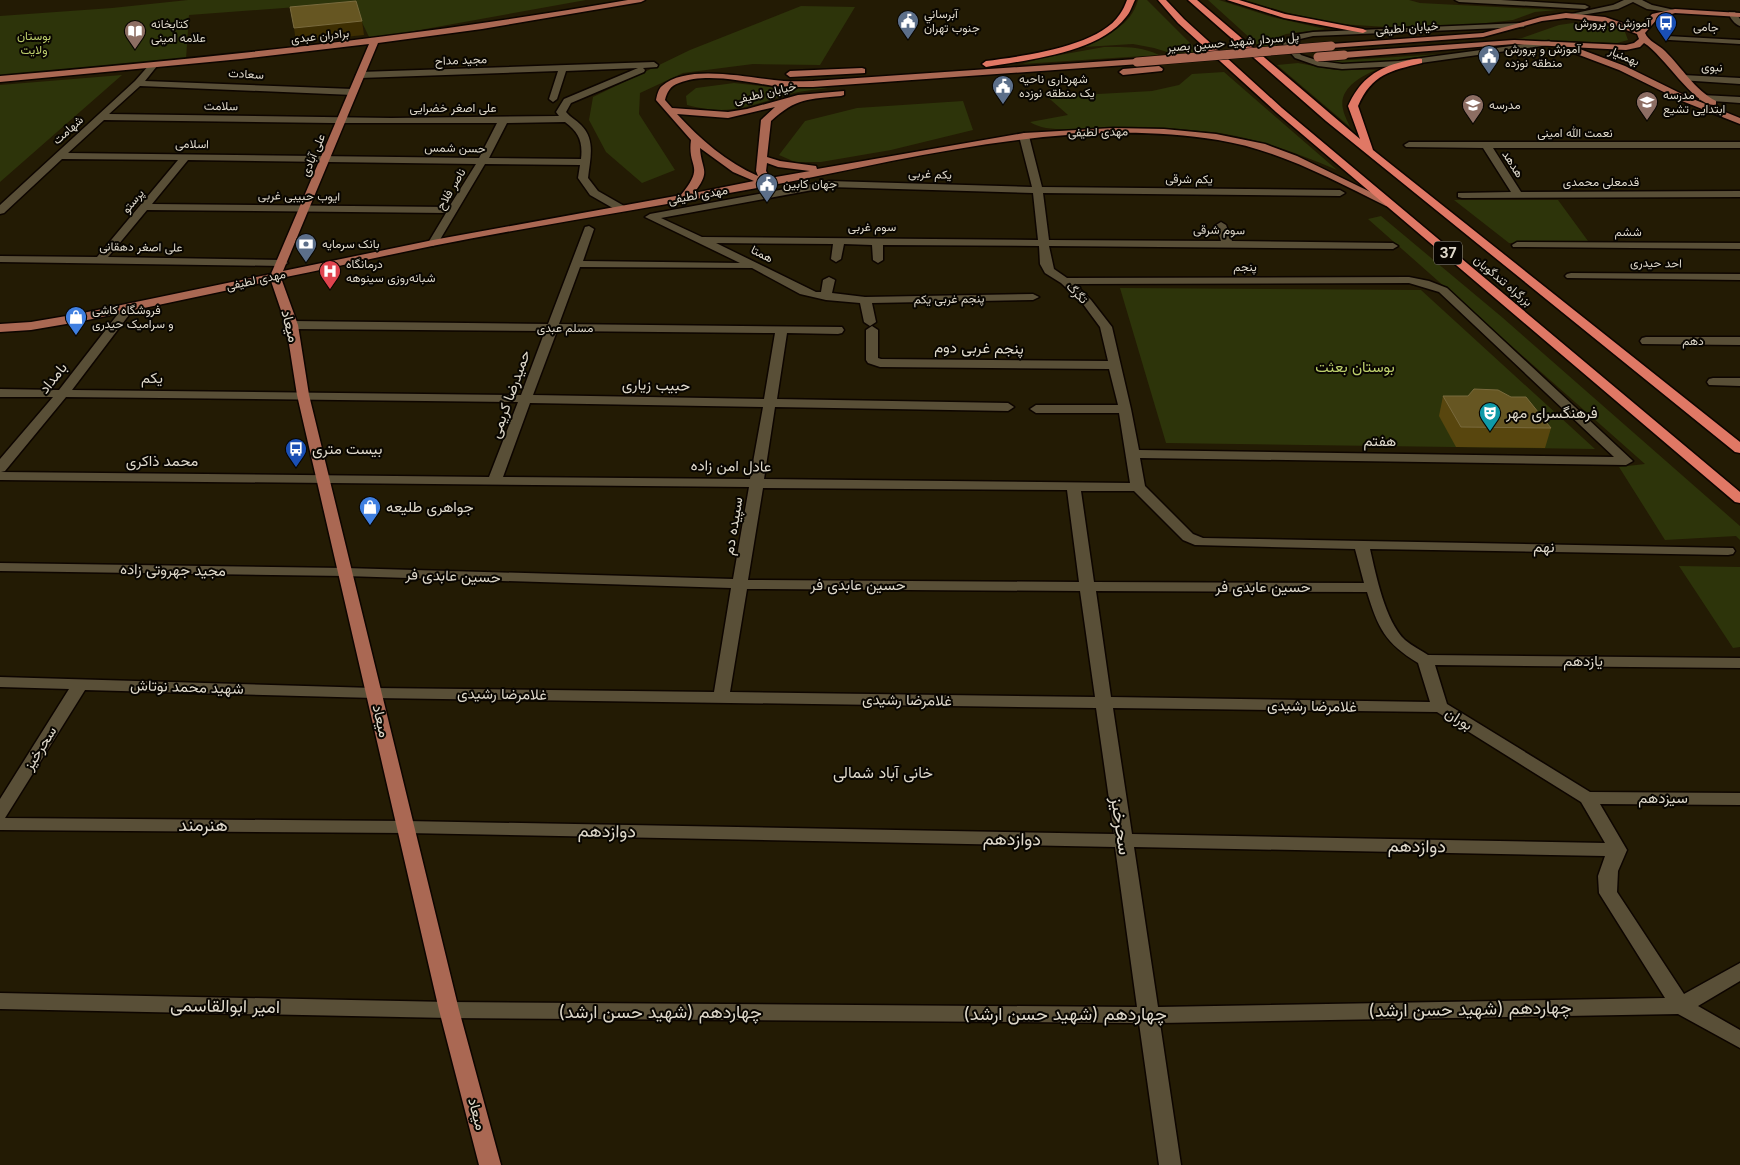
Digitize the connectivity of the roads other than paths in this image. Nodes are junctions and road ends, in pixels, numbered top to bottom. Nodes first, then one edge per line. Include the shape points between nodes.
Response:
1 (641, 0) edge
2 (1131, 0) edge
3 (1162, 0) edge
4 (1192, 0) edge
5 (1231, 0) edge
6 (1459, 0) edge
7 (1631, 0) edge
8 (1636, 0) edge
9 (1585, 7) dead end
10 (1675, 11) junction
11 (1736, 14) edge
12 (1567, 16) junction
13 (1740, 24) edge
14 (1521, 25) junction
15 (1364, 31) junction
16 (1642, 36) junction
17 (1670, 38) dead end
18 (374, 42) junction
19 (1740, 42) edge
20 (1550, 43) junction
21 (1331, 46) joint
22 (1344, 55) joint
23 (1419, 61) junction
24 (1137, 62) joint
25 (986, 64) joint
26 (152, 66) junction
27 (563, 68) junction
28 (360, 75) junction
29 (714, 76) junction
30 (1683, 78) junction
31 (0, 79) edge
32 (1740, 81) edge
33 (138, 83) junction
34 (937, 86) dead end
35 (353, 92) junction
36 (850, 92) dead end
37 (798, 98) junction
38 (1702, 98) junction
39 (553, 99) dead end
40 (1740, 100) edge
41 (670, 110) junction
42 (1740, 113) edge
43 (100, 117) junction
44 (565, 118) junction
45 (341, 120) junction
46 (503, 120) junction
47 (1740, 121) edge
48 (1024, 136) junction
49 (696, 140) junction
50 (1409, 145) dead end
51 (1740, 145) edge
52 (1487, 146) junction
53 (1369, 151) junction
54 (58, 156) junction
55 (186, 157) junction
56 (325, 158) junction
57 (762, 158) junction
58 (482, 161) junction
59 (585, 162) junction
60 (855, 166) junction
61 (767, 183) junction
62 (1038, 190) junction
63 (1207, 192) junction
64 (778, 193) junction
65 (1340, 193) dead end
66 (1518, 194) junction
67 (1740, 194) edge
68 (1462, 195) dead end
69 (685, 197) junction
70 (1390, 204) junction
71 (1210, 205) dead end
72 (144, 206) junction
73 (304, 209) junction
74 (622, 209) junction
75 (454, 210) junction
76 (0, 212) edge
77 (650, 217) joint
78 (1221, 225) dead end
79 (589, 229) dead end
80 (699, 240) junction
81 (839, 240) junction
82 (877, 241) junction
83 (1044, 242) junction
84 (433, 243) junction
85 (1227, 244) junction
86 (1517, 245) dead end
87 (1392, 246) dead end
88 (1740, 246) edge
89 (0, 259) edge
90 (836, 259) dead end
91 (100, 260) junction
92 (878, 260) dead end
93 (282, 263) junction
94 (576, 264) junction
95 (756, 266) junction
96 (275, 276) junction
97 (1571, 276) dead end
98 (1740, 277) edge
99 (829, 280) dead end
100 (1066, 281) junction
101 (826, 297) junction
102 (1033, 297) dead end
103 (865, 300) junction
104 (129, 307) junction
105 (292, 326) junction
106 (0, 328) edge
107 (552, 328) junction
108 (782, 330) junction
109 (838, 330) dead end
110 (1646, 340) dead end
111 (1740, 341) edge
112 (1115, 365) junction
113 (1713, 382) dead end
114 (1740, 382) edge
115 (0, 393) edge
116 (63, 393) junction
117 (303, 395) junction
118 (525, 399) junction
119 (770, 403) junction
120 (1008, 407) dead end
121 (1036, 409) dead end
122 (1125, 409) junction
123 (1740, 449) edge
124 (1133, 454) junction
125 (1626, 460) joint
126 (0, 468) edge
127 (0, 476) edge
128 (323, 479) junction
129 (495, 480) junction
130 (757, 483) junction
131 (1073, 486) junction
132 (1138, 487) junction
133 (1740, 499) edge
134 (1361, 544) junction
135 (1728, 551) dead end
136 (0, 567) edge
137 (345, 572) junction
138 (740, 584) junction
139 (1087, 586) junction
140 (1372, 588) junction
141 (1425, 660) junction
142 (1740, 662) edge
143 (0, 682) edge
144 (81, 683) junction
145 (374, 693) junction
146 (721, 698) junction
147 (1104, 703) junction
148 (1440, 707) junction
149 (1587, 798) junction
150 (1740, 799) edge
151 (0, 813) edge
152 (0, 824) edge
153 (406, 827) junction
154 (1124, 841) junction
155 (1618, 850) junction
156 (1740, 970) edge
157 (0, 1001) edge
158 (1681, 1006) junction
159 (449, 1010) junction
160 (1148, 1015) junction
161 (1740, 1040) edge
162 (490, 1165) edge
163 (1170, 1165) edge

1 - 18 main road, برادران عبدی
2 - 25 highway via 1122,20 1087,41
3 - 70 highway, بزرگراه تندگویان / 37 via 1279,110
4 - 53 highway, بزرگراه تندگویان / 37
5 - 15 highway via 1284,16
6 - 9 street
7 - 12 street via 1615,8
8 - 10 street via 1650,7
10 - 11 main road
10 - 16 main road via 1655,16
11 - 13 street
12 - 14 main road, خیابان لطیفی via 1543,18
12 - 16 main road, بهمنیار via 1617,23
14 - 15 street
14 - 21 main road, خیابان لطیفی via 1484,35
15 - 23 street via 1304,35 1287,44 1297,55 1325,66 1363,67
16 - 20 main road via 1637,45 1626,48
16 - 30 main road, بهمنیار via 1658,47
17 - 19 street, جامی
18 - 26 main road, برادران عبدی
18 - 28 main road, علی آبادی
20 - 22 main road, خیابان لطیفی via 1494,43
20 - 23 street
20 - 47 main road, بهمنیار via 1616,65 1685,99
21 - 24 main road, پل سردار شهید حسین بصیر, bridge
22 - 34 main road, پل سردار شهید حسین بصیر, bridge
23 - 53 highway via 1400,65 1365,84 1353,106
24 - 29 main road, خیابان لطیفی via 813,84
25 - 29 main road
26 - 31 main road, برادران عبدی
26 - 33 street, شهامت
27 - 28 street, مجید مداح
27 - 39 street
27 - 44 street, مجید مداح via 654,65 567,101 561,112
28 - 35 main road, علی آبادی
29 - 41 main road, خیابان لطیفی via 687,78 666,85 661,90 660,100
30 - 32 street, نبوی via 1724,77
30 - 38 main road, بهمنیار
33 - 35 street, سعادت
33 - 43 street, شهامت
35 - 45 main road, علی آبادی
36 - 37 main road, خیابان لطیفی
37 - 41 main road, خیابان لطیفی via 728,115
37 - 57 main road via 766,120
38 - 40 street
38 - 42 main road
41 - 49 main road
43 - 45 street, سلامت
43 - 54 street, شهامت
44 - 46 street, علی اصغر خضرایی
44 - 59 street via 576,125 586,138
45 - 46 street, علی اصغر خضرایی
45 - 56 main road, علی آبادی
46 - 58 street, ناصر فلاح
48 - 60 main road, مهدی لطیفی
48 - 62 street, تگرگ
48 - 70 main road, مهدی لطیفی via 1113,131 1216,137 1262,146 1294,158
49 - 61 main road via 736,170
49 - 69 main road via 694,153 700,170
50 - 52 street, نعمت الله امینی
51 - 52 street, نعمت الله امینی
52 - 66 street, هدهد
53 - 123 highway, بزرگراه تندگویان / 37
54 - 55 street, اسلامی
54 - 76 street, شهامت
55 - 56 street, اسلامی
55 - 72 street, پرستو
56 - 58 street, حسن شمس
56 - 73 main road, علی آبادی
57 - 60 main road via 778,164 809,168
57 - 61 main road via 761,171
58 - 59 street, حسن شمس
58 - 75 street, ناصر فلاح
59 - 74 street via 583,178 594,193
60 - 61 main road, مهدی لطیفی
61 - 64 street
61 - 69 main road, مهدی لطیفی
62 - 63 street, یکم شرقی
62 - 64 street, یکم غربی via 820,185
62 - 83 street, تگرگ
63 - 65 street, یکم شرقی
63 - 71 street
64 - 77 street, یکم غربی
66 - 67 street, قدمعلی محمدی
66 - 68 street, قدمعلی محمدی
69 - 74 main road, مهدی لطیفی
70 - 133 highway, بزرگراه تندگویان / 37
72 - 73 street, ایوب حبیبی غربی
72 - 91 street, پرستو
73 - 75 street, ایوب حبیبی غربی
73 - 93 main road, علی آبادی
74 - 84 main road, مهدی لطیفی
75 - 84 street, ناصر فلاح
77 - 80 street, همتا
78 - 85 street
79 - 94 street, حمیدرضا کریمی
80 - 81 street, سوم غربی
80 - 95 street, همتا
81 - 82 street, سوم غربی
81 - 90 street
82 - 83 street, سوم غربی
82 - 92 street
83 - 85 street, سوم شرقی
83 - 100 street, تگرگ via 1049,271
84 - 96 main road, مهدی لطیفی
85 - 87 street, سوم شرقی
86 - 88 street, ششم
89 - 91 street, علی اصغر دهقانی
91 - 93 street, علی اصغر دهقانی
93 - 96 main road, علی آبادی
94 - 95 street
94 - 107 street, حمیدرضا کریمی
95 - 101 street, همتا via 804,292
96 - 104 main road, مهدی لطیفی
96 - 105 main road, میعاد
97 - 98 street, احد حیدری
99 - 101 street
100 - 112 street, تگرگ via 1106,327
100 - 125 street, پنجم via 1409,280 1425,283 1443,290
101 - 103 street, همتا
102 - 103 street, پنجم غربی یکم
103 - 112 street, پنجم غربی دوم via 871,326 872,360 880,363
104 - 106 main road, مهدی لطیفی via 31,326
104 - 116 street, بامداد
105 - 107 street, مسلم عبدی
105 - 117 main road, میعاد
107 - 108 street, مسلم عبدی
107 - 118 street, حمیدرضا کریمی
108 - 109 street, مسلم عبدی
108 - 119 street, سپیده دم
110 - 111 street, دهم
112 - 122 street, تگرگ
113 - 114 street
115 - 116 street, یکم
116 - 117 street, یکم
116 - 126 street, بامداد
117 - 118 street, حبیب زیاری
117 - 128 main road, میعاد
118 - 119 street, حبیب زیاری
118 - 129 street, حمیدرضا کریمی
119 - 120 street, حبیب زیاری
119 - 130 street, سپیده دم
121 - 122 street
122 - 124 street, تگرگ
124 - 125 street, هفتم
124 - 132 street
127 - 128 street, محمد ذاکری
128 - 129 street, عادل امن زاده
128 - 137 main road, میعاد
129 - 130 street, عادل امن زاده
130 - 131 street, عادل امن زاده
130 - 138 street, سپیده دم
131 - 132 street, عادل امن زاده
131 - 139 street, سحرخیز
132 - 134 street via 1195,540
134 - 135 street, نهم
134 - 140 street
136 - 137 street, مجید جهروتی زاده
137 - 138 street, حسین عابدی‌ فر
137 - 145 main road, میعاد
138 - 139 street, حسین عابدی‌ فر
138 - 146 street, سپیده دم
139 - 140 street, حسین عابدی‌ فر
139 - 147 street, سحرخیز
140 - 141 street via 1393,636
141 - 142 street, یازدهم
141 - 148 street, بوران
143 - 144 street, شهید محمد نوتاش
144 - 145 street, شهید محمد نوتاش
144 - 151 street, سحرخیز
145 - 146 street, غلامرضا رشیدی
145 - 153 main road, میعاد
146 - 147 street, غلامرضا رشیدی
147 - 148 street, غلامرضا رشیدی
147 - 154 street, سحرخیز
148 - 149 street, بوران
149 - 150 street, سیزدهم
149 - 155 street, بوران
152 - 153 street, هنرمند
153 - 154 street, دوازدهم
153 - 159 main road, میعاد
154 - 155 street, دوازدهم
154 - 160 street, سحرخیز
155 - 158 street via 1605,882 1608,893
156 - 158 street
157 - 159 street, امیر ابوالقاسمی
158 - 160 street, چهاردهم (شهید حسن ارشد)
158 - 161 street
159 - 160 street, چهاردهم (شهید حسن ارشد)
159 - 162 main road, میعاد
160 - 163 street, سحرخیز

